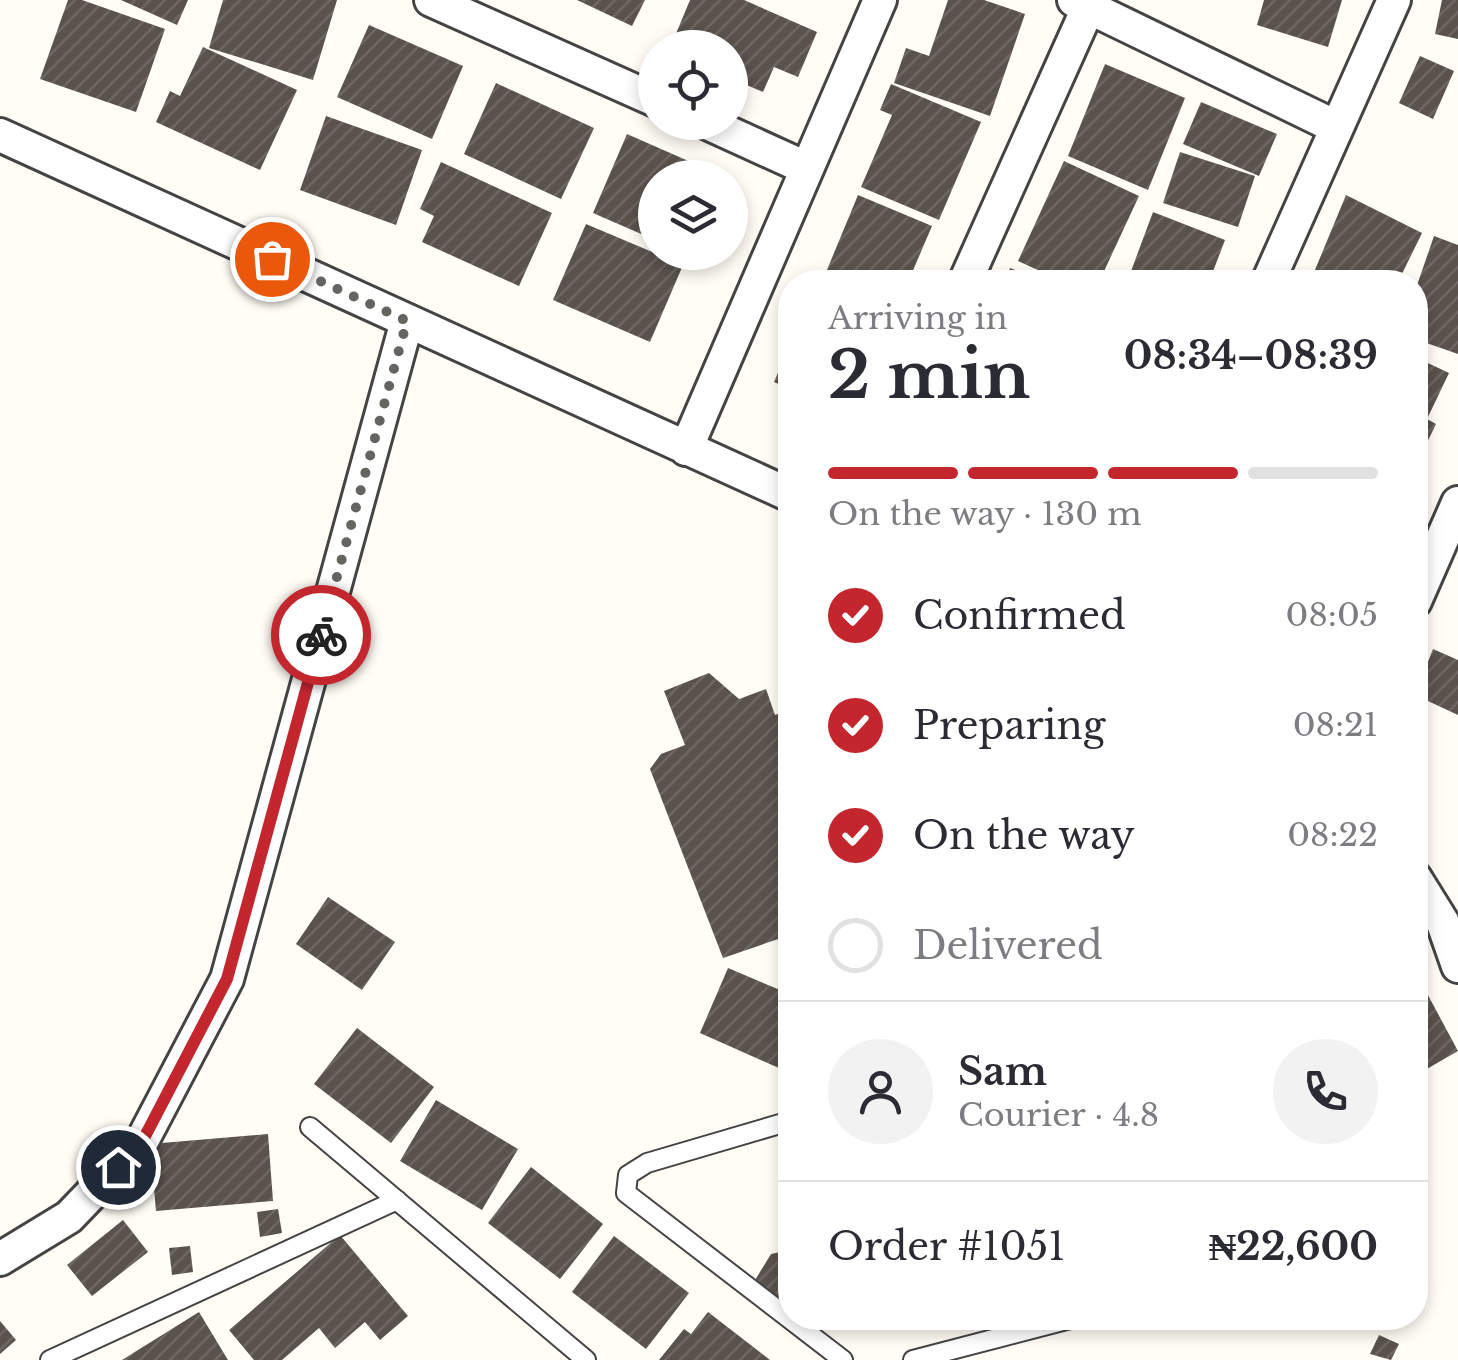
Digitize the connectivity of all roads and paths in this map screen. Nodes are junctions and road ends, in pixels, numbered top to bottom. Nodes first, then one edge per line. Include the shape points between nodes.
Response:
1 (431, 0) edge
2 (880, 0) edge
3 (1394, 0) edge
4 (1081, 3) edge
5 (638, 92) edge
6 (1336, 127) junction
7 (0, 135) edge
8 (745, 140) edge
9 (806, 168) junction
10 (971, 270) edge
11 (1273, 270) edge
12 (407, 321) junction
13 (686, 449) junction
14 (778, 491) edge
15 (1458, 503) edge
16 (1428, 571) edge
17 (1428, 898) edge
18 (1458, 966) edge
19 (778, 1125) edge
20 (310, 1126) dead end
21 (397, 1200) junction
22 (0, 1259) edge
23 (778, 1310) edge
24 (804, 1330) edge
25 (1023, 1330) edge
26 (50, 1360) edge
27 (586, 1360) edge
28 (843, 1360) edge
29 (913, 1360) edge

1 - 5 street
2 - 9 street
3 - 6 street
4 - 6 street
4 - 10 street
6 - 11 street
7 - 12 street
8 - 9 street
9 - 13 street
12 - 13 street
12 - 22 street via 227,979 142,1142 69,1217
13 - 14 street
15 - 16 street
17 - 18 street
19 - 23 lane via 648,1163 628,1174 626,1193
20 - 21 lane
21 - 26 lane
21 - 27 lane
24 - 28 lane
25 - 29 lane

